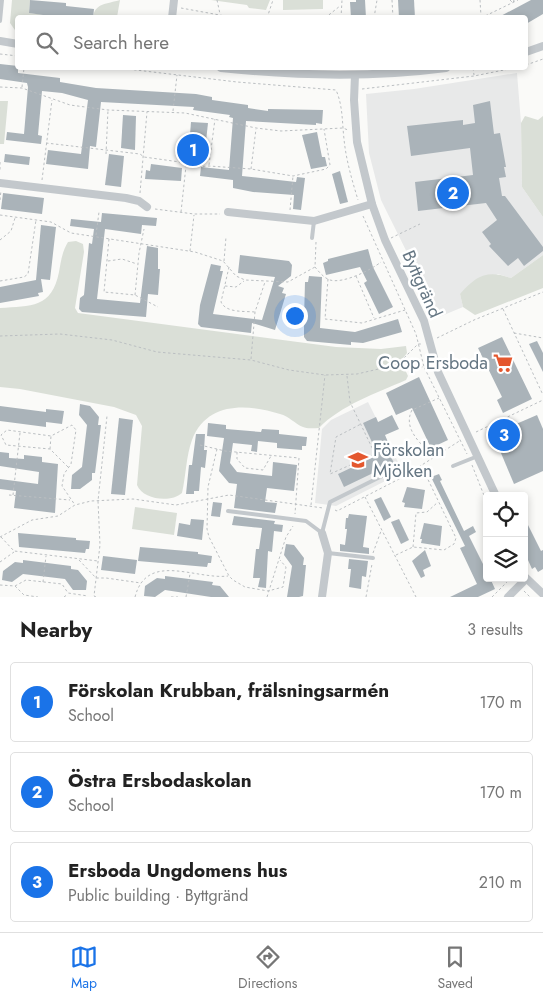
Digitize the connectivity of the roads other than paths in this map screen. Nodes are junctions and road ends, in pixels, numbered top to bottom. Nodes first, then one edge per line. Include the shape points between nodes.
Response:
1 (2, 0) edge
2 (0, 21) edge
3 (0, 42) edge
4 (15, 44) edge
5 (543, 46) edge
6 (528, 51) edge
7 (239, 70) edge
8 (423, 70) edge
9 (355, 76) junction
10 (0, 185) edge
11 (372, 204) junction
12 (147, 207) road end
13 (228, 212) road end
14 (314, 221) junction
15 (314, 239) road end
16 (479, 455) junction
17 (453, 466) dead end
18 (396, 469) dead end
19 (494, 492) edge
20 (228, 511) dead end
21 (322, 533) junction
22 (328, 553) junction
23 (372, 558) dead end
24 (528, 580) edge
25 (521, 582) edge
26 (543, 594) edge
27 (322, 597) edge
28 (508, 597) edge

1 - 2 lane
3 - 4 street
5 - 6 street
7 - 9 street
8 - 9 street
9 - 11 street, Byttgränd via 357,142
10 - 12 street via 139,201
11 - 14 street
11 - 16 street, Byttgränd via 385,240 424,322 438,372
13 - 14 street
14 - 15 lane
16 - 17 lane
16 - 19 street, Byttgränd
18 - 21 lane via 330,502
20 - 21 lane via 306,520
21 - 22 street
22 - 23 lane
22 - 27 street
24 - 26 street
25 - 28 street

